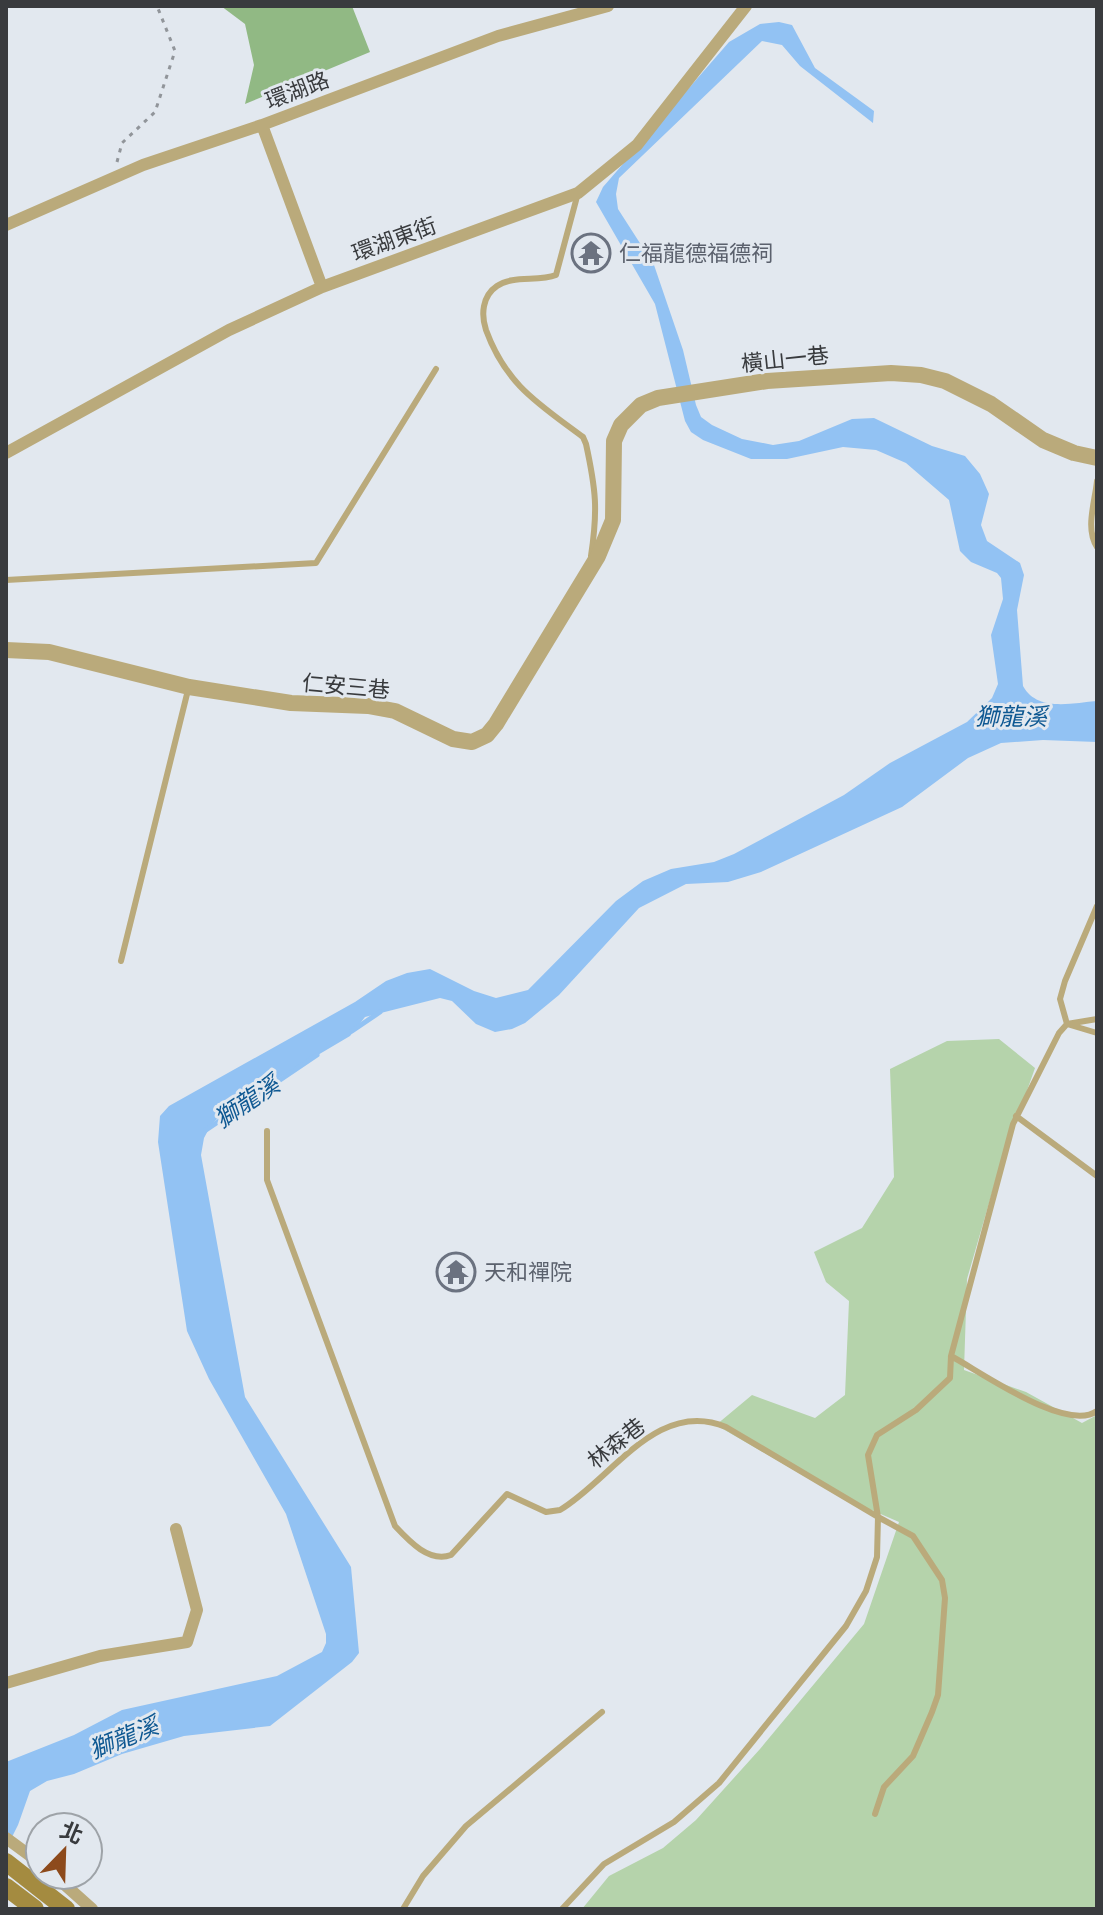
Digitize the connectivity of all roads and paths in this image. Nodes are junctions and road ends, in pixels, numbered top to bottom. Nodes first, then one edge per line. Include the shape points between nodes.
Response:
1 (157, 6) edge
2 (608, 6) edge
3 (746, 6) edge
4 (262, 125) junction
5 (113, 177) junction
6 (578, 193) junction
7 (6, 225) edge
8 (322, 287) junction
9 (436, 369) dead end
10 (6, 453) edge
11 (1096, 458) edge
12 (1097, 479) edge
13 (1097, 547) edge
14 (589, 572) junction
15 (6, 580) edge
16 (6, 650) edge
17 (189, 687) junction
18 (1097, 906) edge
19 (121, 961) dead end
20 (1097, 1019) edge
21 (1067, 1024) junction
22 (1097, 1033) edge
23 (1016, 1116) junction
24 (267, 1131) dead end
25 (1097, 1176) edge
26 (951, 1356) junction
27 (1097, 1411) edge
28 (878, 1517) junction
29 (176, 1529) dead end
30 (6, 1683) edge
31 (602, 1712) dead end
32 (875, 1814) dead end
33 (6, 1838) edge
34 (24, 1851) edge
35 (6, 1862) edge
36 (6, 1887) edge
37 (72, 1891) edge
38 (31, 1906) edge
39 (66, 1909) edge
40 (92, 1909) edge
41 (403, 1909) edge
42 (562, 1909) edge

1 - 5 path via 175,51 155,112 122,143
2 - 4 street, 環湖路 via 498,36
3 - 6 street, 環湖東街 via 637,145
4 - 5 street, 環湖路
4 - 8 street
5 - 7 street, 環湖路
6 - 8 street, 環湖東街
6 - 14 lane via 556,275 498,285 485,299 483,311 496,356 509,377 586,444 597,517
8 - 10 street, 環湖東街 via 229,330
9 - 15 lane via 316,563
11 - 12 lane
11 - 14 street, 橫山一巷 via 1043,440 991,404 921,375 767,381 658,398 641,405 614,441 613,520
12 - 13 lane via 1091,528
14 - 17 street, 仁安三巷 via 496,724 472,742 453,739 395,711 291,703
16 - 17 street, 仁安三巷 via 49,652
17 - 19 lane
18 - 21 lane via 1060,999
20 - 21 lane
21 - 22 lane
21 - 23 lane
23 - 25 lane
23 - 26 lane
24 - 28 lane, 林森巷 via 267,1180 395,1526 429,1554 451,1555 507,1494 546,1512 560,1510 651,1435 677,1422 699,1419 726,1427
26 - 27 lane via 1047,1410 1067,1416
26 - 28 lane via 950,1378 916,1410 877,1435 868,1455
28 - 32 lane via 913,1536 942,1580 945,1598 938,1695 913,1756 884,1787
28 - 42 lane via 877,1557 846,1626 719,1783 674,1822 604,1864
29 - 30 street via 197,1610 187,1642 100,1656
31 - 41 lane via 466,1826 423,1876
33 - 34 street
35 - 39 main road
36 - 38 main road
37 - 40 street

